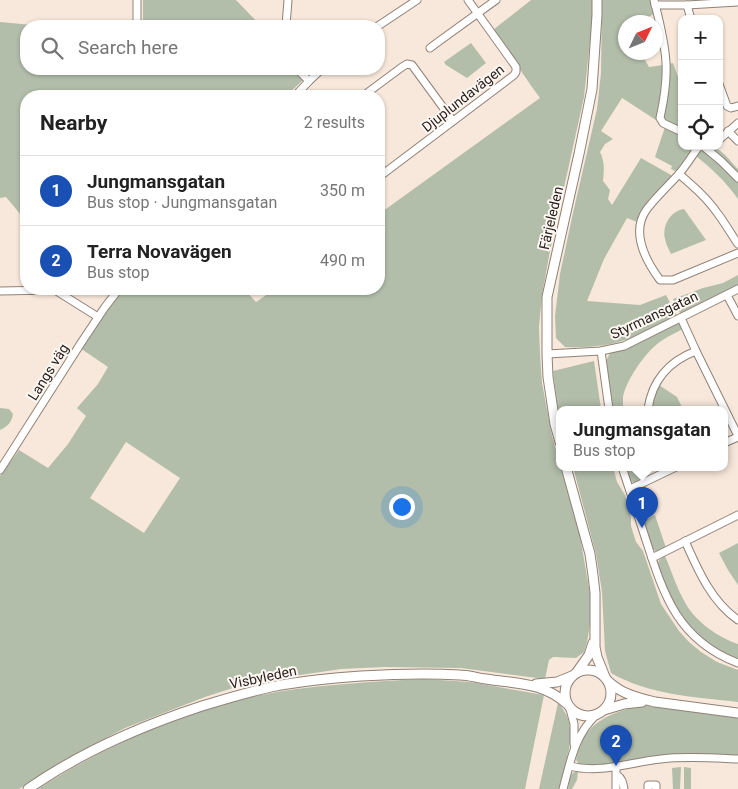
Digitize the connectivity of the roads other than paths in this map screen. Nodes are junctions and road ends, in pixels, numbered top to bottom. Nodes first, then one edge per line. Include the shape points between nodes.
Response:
1 (137, 0) edge
2 (288, 0) edge
3 (417, 0) edge
4 (468, 0) edge
5 (496, 0) edge
6 (597, 0) edge
7 (738, 2) edge
8 (655, 3) edge
9 (688, 5) junction
10 (477, 13) junction
11 (690, 15) edge
12 (137, 20) edge
13 (286, 20) edge
14 (385, 21) edge
15 (430, 48) dead end
16 (303, 75) edge
17 (316, 75) edge
18 (309, 81) junction
19 (301, 90) edge
20 (371, 90) edge
21 (723, 95) edge
22 (738, 106) edge
23 (453, 121) junction
24 (738, 123) edge
25 (678, 130) edge
26 (728, 131) junction
27 (723, 136) edge
28 (738, 141) edge
29 (696, 150) edge
30 (708, 150) edge
31 (385, 173) edge
32 (678, 174) junction
33 (738, 178) edge
34 (738, 244) edge
35 (738, 253) edge
36 (738, 289) edge
37 (0, 291) edge
38 (20, 291) edge
39 (727, 294) junction
40 (63, 295) edge
41 (114, 295) edge
42 (738, 316) edge
43 (98, 317) junction
44 (681, 318) junction
45 (601, 351) junction
46 (696, 351) junction
47 (547, 354) junction
48 (609, 406) edge
49 (649, 406) edge
50 (723, 406) edge
51 (728, 416) edge
52 (556, 428) edge
53 (738, 436) edge
54 (0, 470) edge
55 (567, 471) edge
56 (623, 471) edge
57 (659, 471) edge
58 (630, 489) junction
59 (738, 515) edge
60 (685, 541) junction
61 (652, 558) junction
62 (738, 620) edge
63 (595, 632) junction
64 (738, 663) edge
65 (574, 674) junction
66 (606, 680) junction
67 (523, 684) junction
68 (655, 702) junction
69 (569, 706) junction
70 (600, 713) junction
71 (738, 713) edge
72 (574, 750) junction
73 (738, 759) edge
74 (570, 766) junction
75 (616, 766) junction
76 (617, 775) junction
77 (28, 789) edge
78 (564, 789) edge
79 (616, 789) edge
80 (624, 789) edge
81 (648, 789) edge
82 (656, 789) edge

1 - 12 street
2 - 13 street
3 - 14 street
4 - 10 street, Djuplundavägen
5 - 10 street
6 - 47 main road, Färjeleden via 592,89 547,296
7 - 9 street
8 - 9 street
8 - 25 street via 666,64 660,118
9 - 11 street
10 - 15 street
10 - 23 street, Djuplundavägen via 516,67 516,72
16 - 18 street
17 - 18 street
18 - 19 street
20 - 23 street via 402,67 412,65
21 - 22 street via 727,106
23 - 31 street, Djuplundavägen
24 - 26 street
26 - 27 street
26 - 28 street
29 - 32 street
30 - 33 street
32 - 34 street via 698,190 718,213
32 - 35 street via 642,218 640,240 644,254 660,280 673,280
36 - 39 street, Styrmansgatan
37 - 38 street
39 - 42 street
39 - 44 street, Styrmansgatan
40 - 43 street
41 - 43 street, Langs väg
43 - 54 street, Langs väg
44 - 45 street, Styrmansgatan via 624,346
44 - 46 street
45 - 47 street, Styrmansgatan
45 - 48 street
46 - 49 street via 662,373
46 - 50 street
47 - 52 main road, Färjeleden
51 - 53 street
55 - 63 main road via 590,554
56 - 58 street
57 - 58 street
58 - 61 street
59 - 60 street
60 - 61 street
60 - 62 street via 716,600
61 - 64 street via 666,595 682,623 708,648
63 - 65 main road via 589,655
63 - 66 main road via 597,657
65 - 66 main road via 592,670
65 - 67 main road, Visbyleden via 549,683
65 - 69 main road via 564,689
66 - 68 main road via 626,694
66 - 70 main road via 610,698
67 - 69 main road, Visbyleden via 548,690
67 - 77 main road, Visbyleden via 461,675 414,674 344,677 271,687 237,695 132,731
68 - 70 main road via 633,702
68 - 71 main road
69 - 70 main road via 583,716
69 - 72 street via 574,724
70 - 72 street via 584,729
72 - 74 street
73 - 75 street via 662,759
74 - 75 street via 588,769
74 - 78 street
75 - 76 street
76 - 79 street
76 - 80 street via 623,781
81 - 82 street via 648,786 656,784

